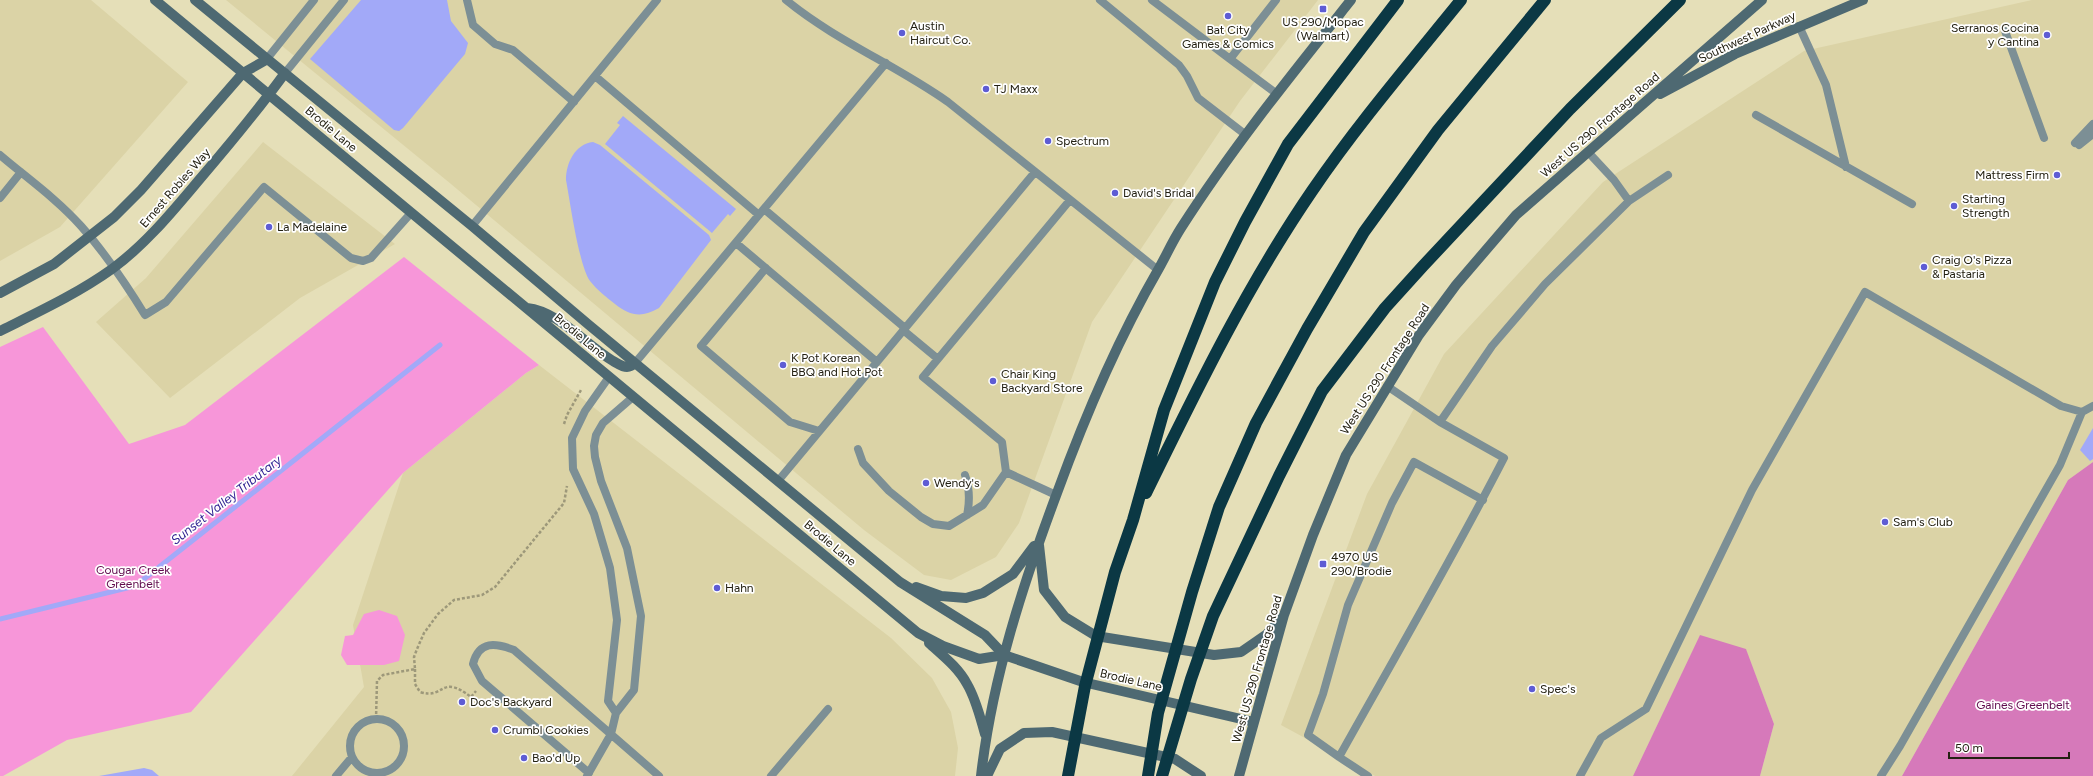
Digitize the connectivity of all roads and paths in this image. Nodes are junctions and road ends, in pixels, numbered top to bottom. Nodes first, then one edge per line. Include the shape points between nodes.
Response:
1 (155, 0) edge
2 (195, 0) edge
3 (314, 0) edge
4 (344, 0) edge
5 (467, 0) edge
6 (657, 0) edge
7 (786, 0) edge
8 (1100, 0) edge
9 (1152, 0) edge
10 (1276, 0) edge
11 (1351, 0) edge
12 (1398, 0) edge
13 (1461, 0) edge
14 (1545, 0) edge
15 (1680, 0) edge
16 (1762, 0) edge
17 (1863, 0) edge
18 (1798, 26) junction
19 (2005, 31) dead end
20 (1230, 59) junction
21 (266, 60) junction
22 (886, 63) junction
23 (243, 73) junction
24 (285, 73) junction
25 (595, 76) junction
26 (1277, 94) junction
27 (269, 95) junction
28 (574, 102) junction
29 (1644, 103) junction
30 (1756, 115) dead end
31 (2093, 124) edge
32 (2093, 134) edge
33 (1246, 135) junction
34 (2044, 138) dead end
35 (1588, 152) junction
36 (0, 155) edge
37 (1846, 166) junction
38 (21, 172) junction
39 (1035, 172) junction
40 (1668, 175) dead end
41 (0, 198) edge
42 (1070, 200) junction
43 (1629, 201) junction
44 (1912, 204) dead end
45 (761, 212) junction
46 (411, 213) junction
47 (472, 226) junction
48 (90, 237) junction
49 (736, 243) junction
50 (113, 268) junction
51 (766, 268) junction
52 (1158, 270) junction
53 (0, 292) edge
54 (525, 307) junction
55 (904, 329) junction
56 (0, 331) edge
57 (938, 359) junction
58 (877, 362) junction
59 (635, 363) junction
60 (609, 377) junction
61 (1387, 386) junction
62 (633, 397) junction
63 (2093, 406) edge
64 (2082, 412) junction
65 (1440, 422) junction
66 (819, 431) junction
67 (858, 449) dead end
68 (1006, 472) junction
69 (965, 476) dead end
70 (778, 481) junction
71 (566, 483) dead end
72 (1056, 495) junction
73 (1483, 500) junction
74 (967, 515) junction
75 (1133, 520) junction
76 (1039, 539) junction
77 (900, 582) junction
78 (1284, 615) junction
79 (918, 633) junction
80 (1004, 655) junction
81 (415, 669) junction
82 (482, 681) junction
83 (828, 709) dead end
84 (616, 713) junction
85 (376, 720) junction
86 (1254, 722) junction
87 (611, 734) junction
88 (986, 736) junction
89 (352, 757) junction
90 (1339, 757) junction
91 (588, 774) edge
92 (336, 776) edge
93 (659, 776) edge
94 (771, 776) edge
95 (982, 776) edge
96 (987, 776) edge
97 (1068, 776) edge
98 (1148, 776) edge
99 (1162, 776) edge
100 (1201, 776) edge
101 (1239, 776) edge
102 (1368, 776) edge
103 (1580, 776) edge
104 (1881, 776) edge

1 - 23 main road, Brodie Lane
2 - 21 main road, Brodie Lane
3 - 21 lane
4 - 24 lane
5 - 28 lane via 473,25 495,44 513,50
6 - 25 lane
7 - 22 lane via 806,16
8 - 33 lane via 1179,65 1198,98
9 - 20 lane
10 - 20 lane
11 - 26 main road
12 - 75 highway via 1288,144 1242,229 1215,282 1164,410
13 - 75 highway via 1312,190 1229,327
14 - 98 highway via 1438,130 1364,232 1256,423 1219,507 1192,592 1158,713
15 - 99 highway via 1570,109 1424,266 1386,308 1322,391 1213,616
16 - 29 main road, West US 290 Frontage Road
17 - 18 main road, Southwest Parkway
18 - 29 main road, Southwest Parkway via 1735,54
18 - 37 lane via 1826,85
19 - 34 lane
20 - 26 lane
21 - 23 main road, Ernest Robles Way
21 - 24 main road, Brodie Lane
22 - 39 lane via 948,102
22 - 45 lane
23 - 27 main road, Brodie Lane
23 - 48 main road, Ernest Robles Way via 141,190
24 - 27 main road, Ernest Robles Way
24 - 47 main road, Brodie Lane
25 - 28 lane
25 - 45 lane
26 - 33 main road
27 - 46 main road, Brodie Lane
27 - 50 main road, Ernest Robles Way via 159,228
28 - 47 lane
29 - 35 main road, West US 290 Frontage Road
30 - 37 lane
31 - 32 lane via 2077,144
33 - 52 main road via 1180,229
35 - 43 lane
35 - 61 main road, West US 290 Frontage Road via 1511,221 1419,335
36 - 38 lane
37 - 44 lane
38 - 41 lane
38 - 48 lane via 52,198
39 - 42 lane
39 - 55 lane
40 - 43 lane
42 - 52 lane
42 - 57 lane
43 - 65 lane via 1545,284 1497,340
45 - 49 lane
45 - 55 lane
46 - 50 lane via 371,258 356,260 264,186 190,276 166,302 145,315
46 - 54 main road, Brodie Lane
47 - 59 main road, Brodie Lane
48 - 50 lane
48 - 53 main road, Ernest Robles Way via 54,264
49 - 51 lane
49 - 59 lane
50 - 56 main road, Ernest Robles Way via 57,303
51 - 58 lane
51 - 66 lane via 701,346 790,422
52 - 72 main road via 1119,341 1084,420
54 - 59 main road via 543,311 560,320 599,352 622,366 628,367
54 - 60 main road, Brodie Lane
55 - 57 lane
55 - 58 lane
57 - 68 lane via 923,377 1002,442
58 - 66 lane
59 - 70 main road, Brodie Lane
60 - 62 main road, Brodie Lane
60 - 84 lane via 585,411 572,438 573,470 594,514 610,568 617,620 608,701
61 - 65 lane
61 - 78 main road, West US 290 Frontage Road via 1346,455
62 - 79 main road, Brodie Lane
62 - 84 lane via 603,423 596,435 594,446 601,481 626,548 641,616 634,690
63 - 64 lane
64 - 103 lane via 2061,406 1864,292 1752,490 1646,709 1601,738
64 - 104 lane via 2060,465
65 - 73 lane via 1504,458
66 - 70 lane
67 - 74 lane via 863,463 889,491 921,517 933,524 949,526
68 - 72 lane
68 - 74 lane via 983,505
69 - 74 lane via 969,487
70 - 77 main road, Brodie Lane
71 - 81 path via 564,503 495,587 482,595 454,600 438,614 424,633 417,649 414,657
72 - 76 main road
73 - 90 lane
73 - 90 lane via 1414,462 1392,503 1348,605 1323,694 1308,735
75 - 97 highway via 1115,572 1085,686
76 - 77 main road via 1012,574 983,593 966,598 941,596
76 - 78 main road via 1044,590 1065,617 1096,636 1214,655 1241,652 1267,634
76 - 80 main road
77 - 80 main road, Brodie Lane via 985,635
78 - 86 main road, West US 290 Frontage Road
79 - 80 main road, Brodie Lane via 943,646 979,659
79 - 88 main road via 950,662 968,684
80 - 86 main road, Brodie Lane via 1083,682
80 - 88 main road
81 - 82 path via 416,684 420,692 429,695 443,687 451,686 471,697
81 - 85 path via 383,675 378,681
82 - 87 lane via 472,664 475,655 483,647 498,644 514,650
82 - 91 lane
83 - 94 lane
84 - 87 lane
85 - 89 lane via 364,722 354,732 350,740
85 - 89 lane via 391,723 399,730 404,744 399,761 392,768 376,773 359,766
86 - 101 main road, West US 290 Frontage Road
87 - 91 lane
87 - 93 lane
88 - 95 main road
89 - 92 lane
90 - 102 lane
96 - 100 main road via 1000,750 1024,734 1052,732 1175,758

